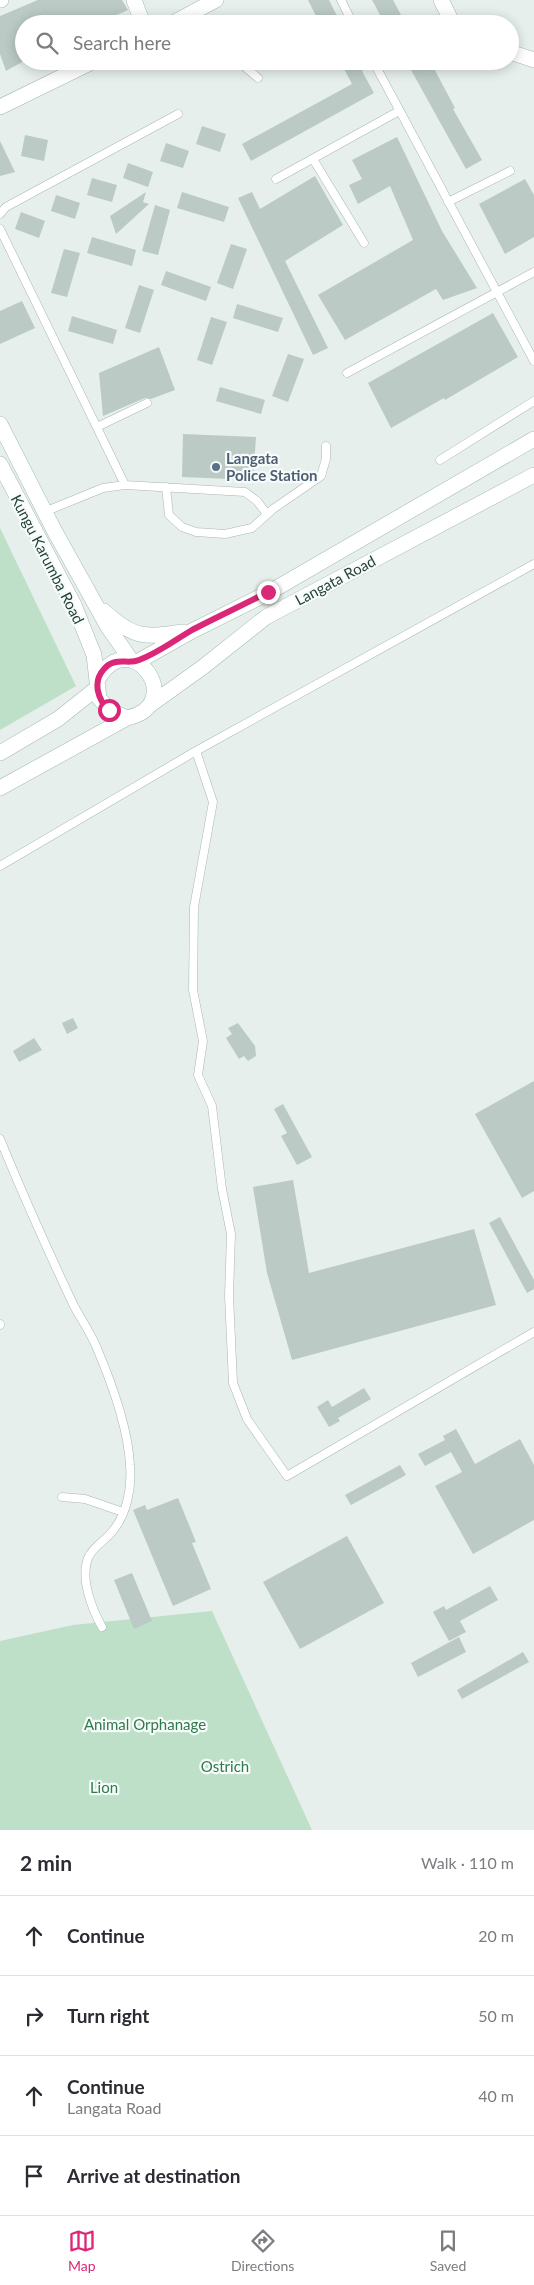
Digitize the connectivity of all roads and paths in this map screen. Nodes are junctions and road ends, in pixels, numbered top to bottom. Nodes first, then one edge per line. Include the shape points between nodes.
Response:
1 (134, 0) edge
2 (216, 0) edge
3 (341, 0) edge
4 (440, 0) edge
5 (140, 15) edge
6 (201, 15) edge
7 (348, 15) edge
8 (448, 15) edge
9 (519, 55) edge
10 (534, 60) edge
11 (76, 70) edge
12 (249, 70) edge
13 (378, 70) edge
14 (258, 78) dead end
15 (0, 107) edge
16 (399, 111) junction
17 (178, 114) dead end
18 (313, 159) junction
19 (510, 171) dead end
20 (276, 179) dead end
21 (448, 202) junction
22 (0, 214) edge
23 (0, 229) edge
24 (364, 244) dead end
25 (534, 272) edge
26 (497, 292) junction
27 (534, 361) edge
28 (348, 374) dead end
29 (534, 401) edge
30 (147, 403) dead end
31 (0, 424) edge
32 (97, 427) junction
33 (534, 439) edge
34 (326, 446) dead end
35 (440, 460) dead end
36 (0, 464) edge
37 (534, 475) edge
38 (125, 485) junction
39 (166, 488) junction
40 (44, 512) junction
41 (267, 514) junction
42 (534, 564) edge
43 (98, 606) junction
44 (192, 631) junction
45 (134, 661) junction
46 (98, 684) junction
47 (150, 705) junction
48 (127, 718) junction
49 (196, 751) junction
50 (0, 753) edge
51 (0, 788) edge
52 (0, 866) edge
53 (0, 1139) edge
54 (534, 1332) edge
55 (62, 1497) dead end
56 (123, 1512) junction
57 (102, 1627) dead end

1 - 5 main road
2 - 6 main road
3 - 7 lane
4 - 8 main road
9 - 10 main road
11 - 15 main road
12 - 14 lane
13 - 16 lane
16 - 18 lane
16 - 21 lane
17 - 22 lane via 6,206
18 - 20 lane
18 - 24 lane
19 - 21 lane
21 - 26 lane
23 - 32 lane
25 - 26 lane
26 - 27 lane
26 - 28 lane
29 - 35 lane
30 - 32 lane
31 - 40 main road, Kungu Karumba Road
32 - 38 lane
33 - 44 main road, Langata Road via 268,592
34 - 41 lane via 321,476
36 - 46 main road, Kungu Karumba Road via 74,605 94,655
37 - 47 main road, Langata Road via 266,617
38 - 39 lane
38 - 40 lane via 103,488
39 - 41 lane via 245,492
39 - 41 lane via 169,515 182,527 196,532 225,534 252,528
40 - 43 main road, Kungu Karumba Road
42 - 49 lane
43 - 44 main road via 123,629 142,636
43 - 45 main road, Kungu Karumba Road via 108,628
44 - 45 main road, Langata Road
45 - 46 main road via 112,664 104,670
45 - 47 main road via 146,668 154,686
46 - 48 main road via 103,704 116,715
46 - 50 main road via 58,719
47 - 48 main road via 141,714
48 - 51 main road
49 - 52 lane
49 - 54 lane via 213,802 194,907 193,990 203,1041 198,1075 212,1106 231,1234 229,1296 233,1383 247,1419 287,1476
53 - 56 lane via 21,1192 111,1384 130,1464 130,1493
55 - 56 lane via 85,1499
56 - 57 lane via 113,1531 88,1558 87,1578 92,1608

